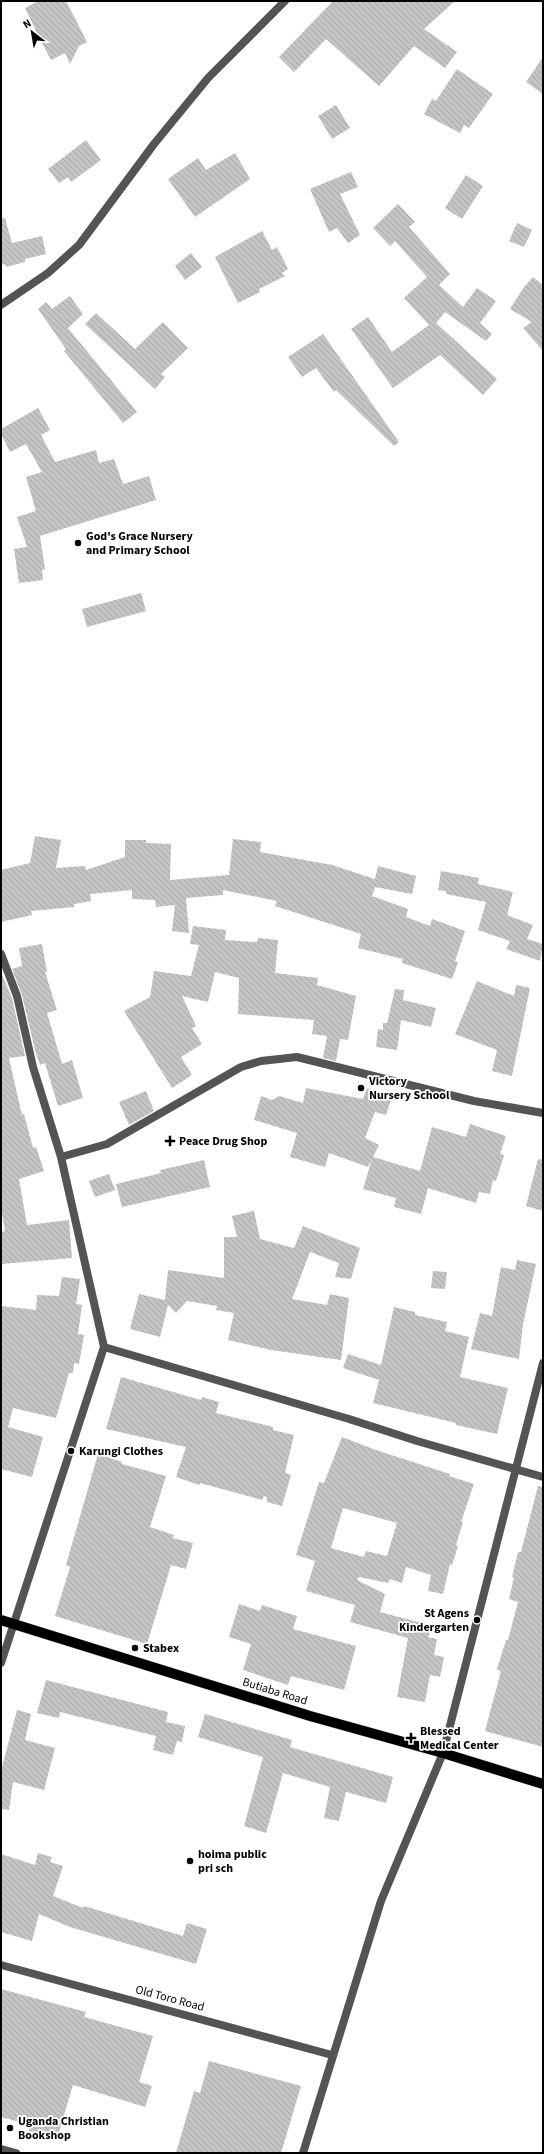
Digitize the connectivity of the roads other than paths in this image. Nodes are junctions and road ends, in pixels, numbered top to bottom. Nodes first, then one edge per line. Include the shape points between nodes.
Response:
1 (285, 1) edge
2 (1, 305) edge
3 (1, 954) edge
4 (543, 1113) edge
5 (61, 1156) junction
6 (104, 1347) junction
7 (543, 1363) edge
8 (516, 1468) junction
9 (543, 1476) edge
10 (1, 1620) edge
11 (13, 1624) junction
12 (1, 1663) edge
13 (443, 1753) junction
14 (543, 1784) edge
15 (1, 1965) edge
16 (332, 2055) junction
17 (1, 2149) edge
18 (16, 2153) edge
19 (303, 2153) edge

1 - 2 street via 208,78 154,144 79,244 48,273
3 - 5 street via 17,996 33,1067
4 - 5 street via 474,1101 297,1057 240,1066 106,1144
5 - 6 street
6 - 8 street
6 - 11 street
7 - 8 street
8 - 9 street
8 - 13 street
10 - 11 main road, Butiaba Road
11 - 12 street
11 - 13 main road, Butiaba Road via 310,1716
13 - 14 main road, Butiaba Road
13 - 16 street via 381,1901
15 - 16 street, Old Toro Road
16 - 19 street
17 - 18 street

